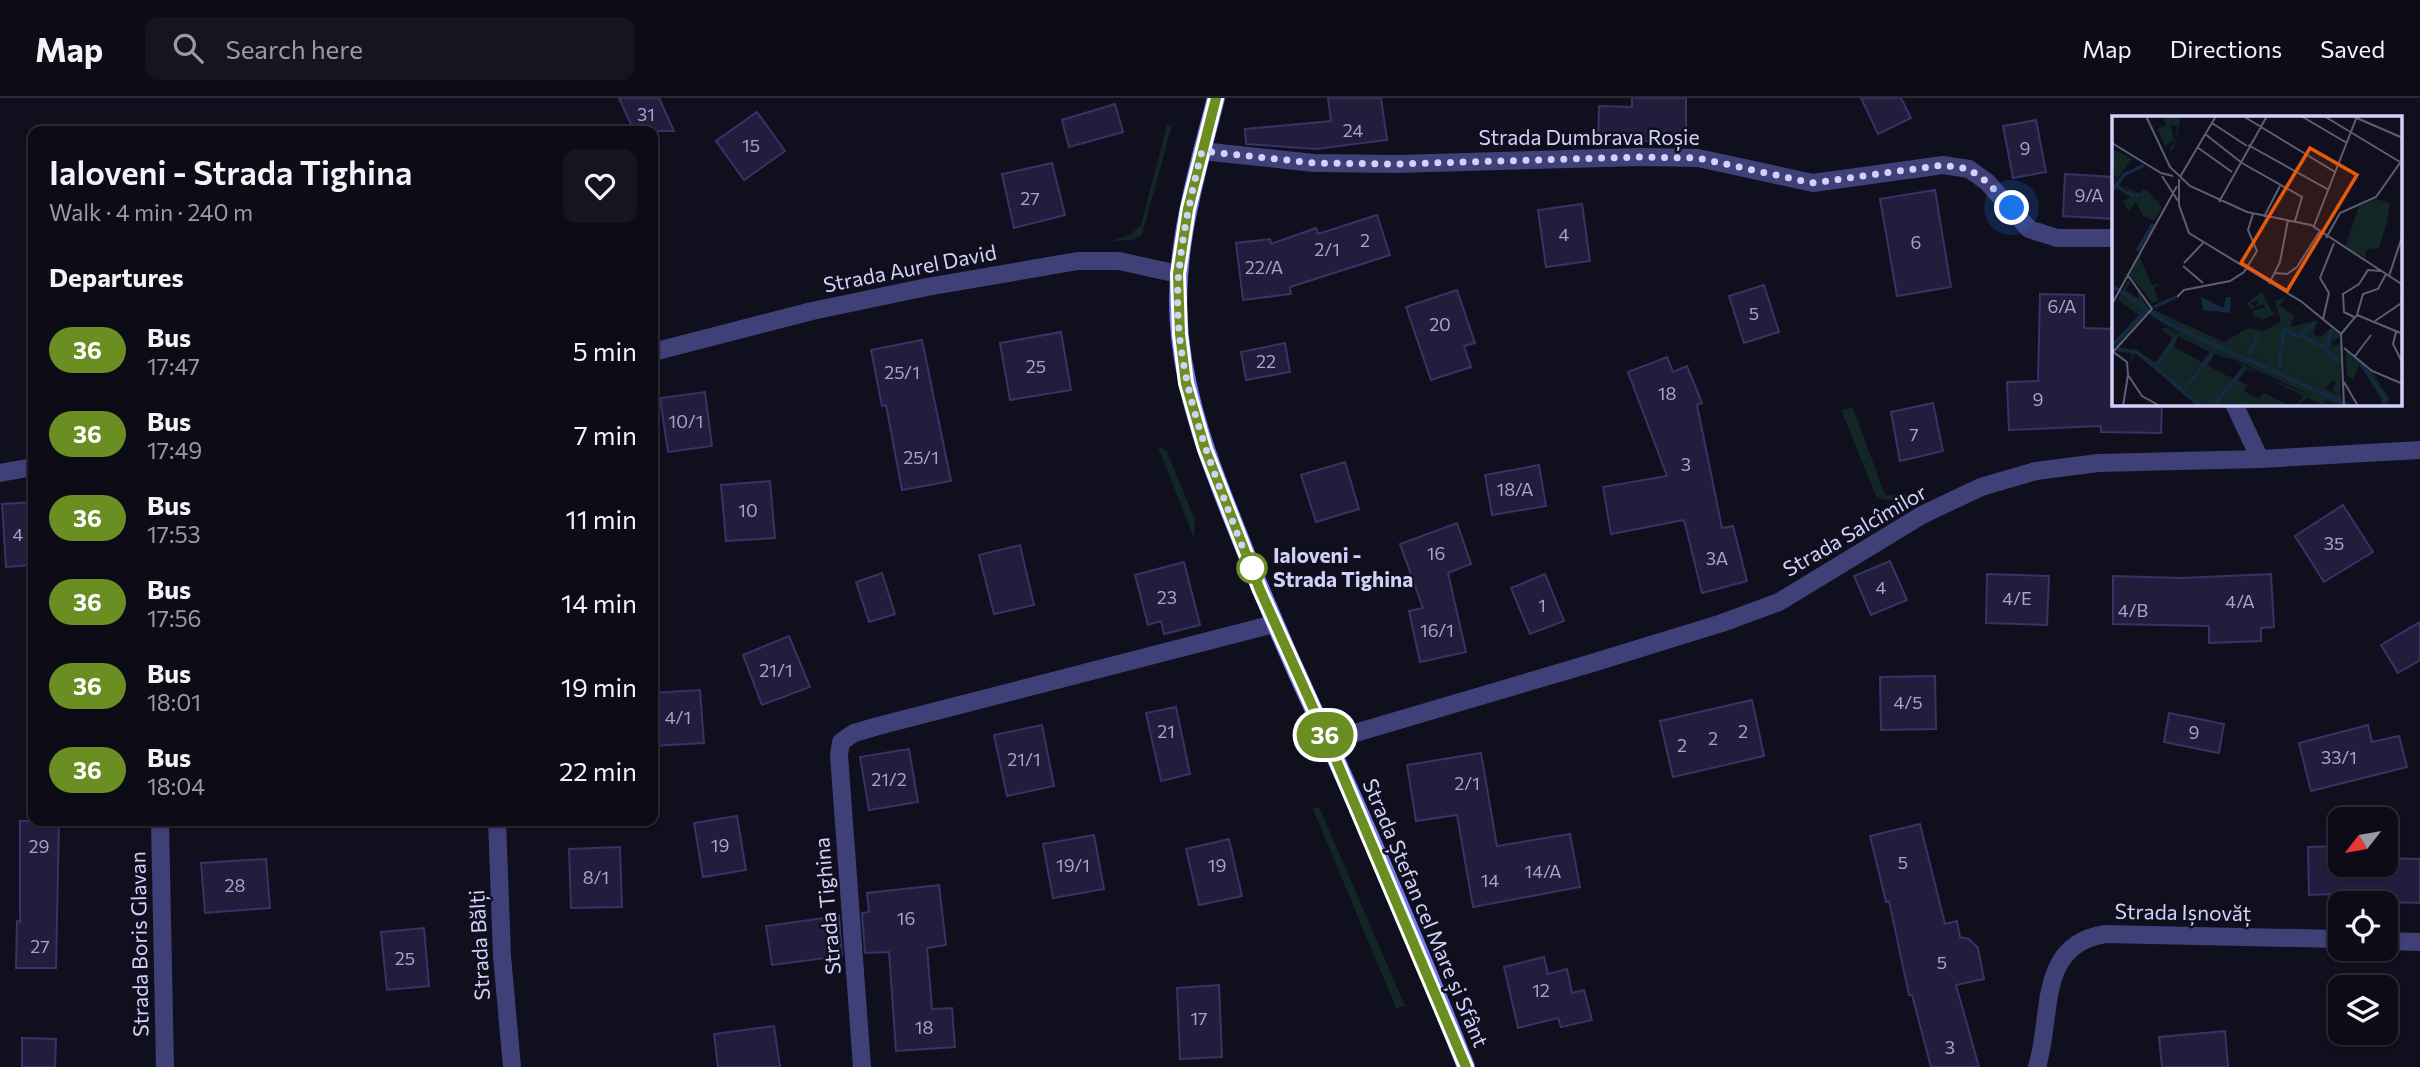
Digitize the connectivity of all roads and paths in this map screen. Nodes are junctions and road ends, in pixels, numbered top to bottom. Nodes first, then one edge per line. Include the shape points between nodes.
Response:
1 (1216, 98) edge
2 (1202, 151) junction
3 (2112, 238) edge
4 (1178, 274) junction
5 (658, 351) edge
6 (2235, 406) edge
7 (2420, 450) edge
8 (2260, 459) junction
9 (28, 468) edge
10 (0, 473) edge
11 (1274, 624) junction
12 (1328, 741) junction
13 (160, 826) edge
14 (497, 826) edge
15 (2328, 939) edge
16 (2398, 941) edge
17 (2420, 942) edge
18 (165, 1067) edge
19 (512, 1067) edge
20 (862, 1067) edge
21 (1466, 1067) edge
22 (2037, 1067) edge

1 - 2 main road, Strada Ștefan cel Mare și Sfânt
2 - 3 street, Strada Dumbrava Roșie via 1314,163 1698,158 1812,183 1943,165 1969,169 1987,182 2029,229 2057,238
2 - 4 main road, Strada Ștefan cel Mare și Sfânt
4 - 5 street, Strada Aurel David via 1119,261 1078,261 824,309
4 - 11 main road, Strada Ștefan cel Mare și Sfânt via 1186,383 1205,449
6 - 8 street
7 - 8 street, Strada Salcîmilor
8 - 12 street, Strada Salcîmilor via 2098,464 2036,471 1980,487 1923,515 1779,601 1642,648
9 - 10 street
11 - 12 main road, Strada Ștefan cel Mare și Sfânt
11 - 20 street, Strada Tighina via 878,726 841,741
12 - 21 main road, Strada Ștefan cel Mare și Sfânt
13 - 18 street, Strada Boris Glavan
14 - 19 street, Strada Bălți
15 - 22 street, Strada Ișnovăț via 2087,937 2061,959 2051,982
16 - 17 street

